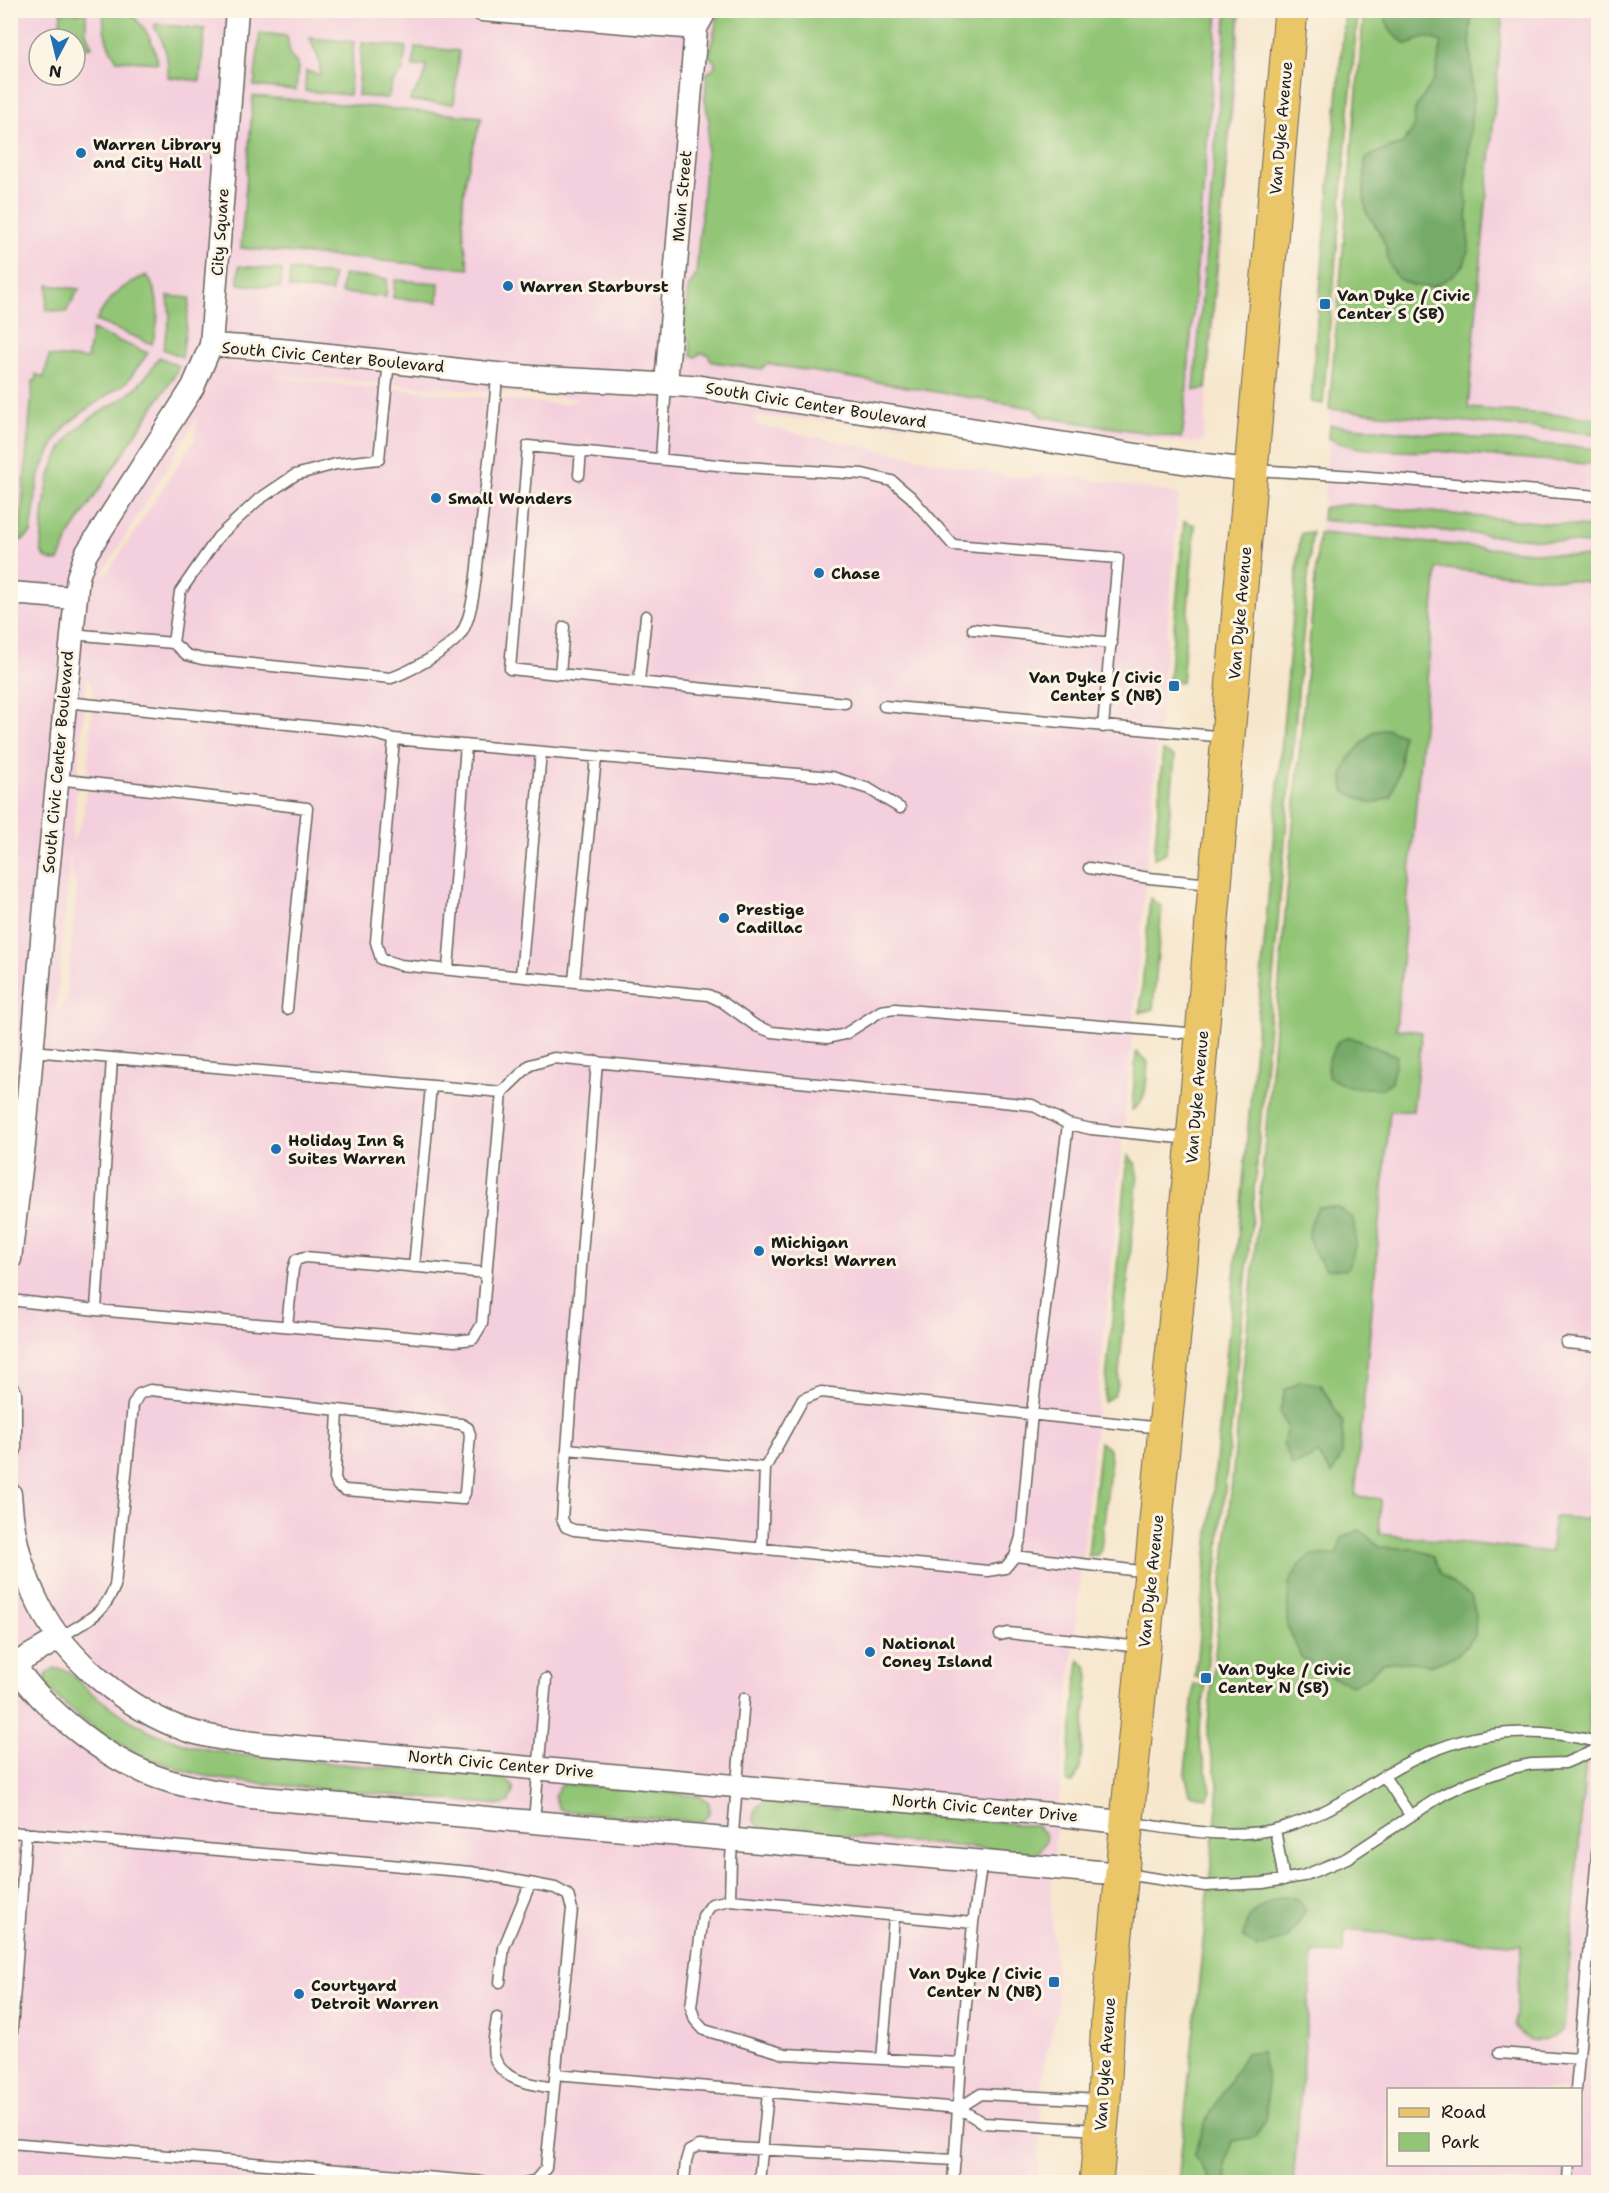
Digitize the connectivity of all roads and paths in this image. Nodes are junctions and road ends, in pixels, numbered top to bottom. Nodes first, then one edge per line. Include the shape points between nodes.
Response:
1 (237, 10) edge
2 (482, 10) edge
3 (1292, 10) edge
4 (701, 19) edge
5 (211, 345) junction
6 (388, 360) junction
7 (496, 374) junction
8 (666, 384) junction
9 (581, 451) junction
10 (662, 459) junction
11 (1251, 470) junction
12 (579, 475) dead end
13 (1599, 496) edge
14 (10, 593) edge
15 (75, 598) junction
16 (646, 616) dead end
17 (564, 627) dead end
18 (973, 629) dead end
19 (70, 634) junction
20 (173, 643) junction
21 (1112, 643) junction
22 (560, 674) junction
23 (639, 681) junction
24 (65, 702) junction
25 (845, 703) dead end
26 (884, 706) dead end
27 (1103, 728) junction
28 (1229, 738) junction
29 (393, 739) junction
30 (466, 745) junction
31 (541, 752) junction
32 (596, 757) junction
33 (57, 779) junction
34 (900, 808) dead end
35 (1089, 868) dead end
36 (1216, 885) junction
37 (447, 969) junction
38 (521, 976) junction
39 (574, 981) junction
40 (287, 1009) dead end
41 (1202, 1035) junction
42 (33, 1051) junction
43 (112, 1058) junction
44 (597, 1061) junction
45 (431, 1086) junction
46 (502, 1092) junction
47 (19, 1097) edge
48 (1068, 1124) junction
49 (1193, 1139) junction
50 (17, 1145) edge
51 (10, 1259) edge
52 (414, 1267) junction
53 (487, 1274) junction
54 (10, 1300) edge
55 (96, 1310) junction
56 (287, 1326) junction
57 (1566, 1343) dead end
58 (1599, 1346) edge
59 (10, 1393) edge
60 (338, 1410) junction
61 (1032, 1413) junction
62 (1166, 1428) junction
63 (10, 1449) edge
64 (567, 1449) junction
65 (765, 1468) junction
66 (10, 1494) edge
67 (762, 1549) junction
68 (1015, 1556) junction
69 (1151, 1572) junction
70 (1000, 1635) dead end
71 (60, 1638) junction
72 (1144, 1647) junction
73 (12, 1664) edge
74 (546, 1679) dead end
75 (744, 1698) dead end
76 (1599, 1742) edge
77 (1599, 1749) edge
78 (539, 1767) junction
79 (1384, 1776) junction
80 (736, 1786) junction
81 (1410, 1815) junction
82 (534, 1821) junction
83 (1127, 1823) junction
84 (1275, 1829) junction
85 (10, 1832) edge
86 (26, 1833) junction
87 (732, 1838) junction
88 (1599, 1844) edge
89 (982, 1860) junction
90 (1122, 1874) junction
91 (1284, 1880) junction
92 (530, 1884) junction
93 (730, 1900) junction
94 (894, 1917) junction
95 (973, 1923) junction
96 (500, 1982) dead end
97 (497, 2018) dead end
98 (1499, 2053) dead end
99 (10, 2058) edge
100 (882, 2059) junction
101 (1578, 2059) junction
102 (961, 2063) junction
103 (555, 2074) junction
104 (554, 2088) junction
105 (1576, 2088) edge
106 (768, 2093) junction
107 (959, 2108) junction
108 (1102, 2115) junction
109 (10, 2143) edge
110 (762, 2151) junction
111 (955, 2160) junction
112 (1569, 2166) edge
113 (486, 2182) edge
114 (528, 2182) edge
115 (684, 2182) edge
116 (759, 2182) edge
117 (953, 2182) edge
118 (1096, 2182) edge
119 (1568, 2182) edge

1 - 5 street, City Square
2 - 4 street
3 - 11 main road, Van Dyke Avenue
4 - 8 street, Main Street
5 - 6 street, South Civic Center Boulevard
5 - 15 street, South Civic Center Boulevard via 193,387 86,554
6 - 7 street, South Civic Center Boulevard
6 - 20 lane via 379,459 336,464 296,475 258,500 218,537 180,592
7 - 8 street, South Civic Center Boulevard
7 - 20 lane via 472,604 461,634 453,641 411,671 391,678 202,658 187,655
8 - 10 lane
8 - 11 street, South Civic Center Boulevard
9 - 10 lane
9 - 12 lane
9 - 22 lane via 528,446 525,470 510,669
10 - 21 lane via 863,474 892,481 953,545 1118,558
11 - 13 lane
11 - 28 main road, Van Dyke Avenue
14 - 15 street
15 - 19 street, South Civic Center Boulevard
16 - 23 lane
17 - 22 lane
18 - 21 lane
19 - 20 lane
19 - 24 street, South Civic Center Boulevard
21 - 27 lane
22 - 23 lane
23 - 25 lane
24 - 29 lane via 367,732
24 - 33 street, South Civic Center Boulevard
26 - 27 lane
27 - 28 lane
28 - 36 main road, Van Dyke Avenue
29 - 30 lane
29 - 37 lane via 376,942 381,959 400,965
30 - 31 lane
30 - 37 lane
31 - 32 lane
31 - 38 lane
32 - 34 lane via 832,777 869,789
32 - 39 lane
33 - 40 lane via 307,808
33 - 42 street, South Civic Center Boulevard
35 - 36 lane
36 - 41 main road, Van Dyke Avenue
37 - 38 lane
38 - 39 lane
39 - 41 lane via 708,995 772,1032 828,1038 845,1034 881,1011 894,1009
41 - 49 main road, Van Dyke Avenue
42 - 43 lane
42 - 47 street, South Civic Center Boulevard
43 - 45 lane
43 - 55 lane
44 - 46 lane via 554,1058 530,1065
44 - 48 lane via 1032,1105
44 - 64 lane
45 - 46 lane
45 - 52 lane
46 - 53 lane
47 - 50 street, South Civic Center Boulevard
48 - 49 lane
48 - 61 lane
49 - 62 main road, Van Dyke Avenue
50 - 51 street
52 - 53 lane
52 - 56 lane via 304,1257 296,1260
53 - 56 lane via 482,1324 473,1339 455,1341
54 - 55 lane
55 - 56 lane
57 - 58 lane
59 - 63 street
60 - 60 lane via 334,1479 338,1486 345,1491 462,1499 468,1428 461,1424
60 - 71 lane via 150,1390 139,1394 134,1405 115,1586 98,1614
61 - 62 lane
61 - 65 lane via 821,1392 803,1399
61 - 68 lane via 1021,1537
62 - 69 main road, Van Dyke Avenue
64 - 65 lane
64 - 67 lane via 562,1519 566,1527
65 - 67 lane
66 - 71 street, North Civic Center Drive via 27,1575 39,1606
67 - 68 lane via 988,1571 1005,1568
68 - 69 lane
69 - 72 main road, Van Dyke Avenue
70 - 72 lane
71 - 73 street
71 - 78 street, North Civic Center Drive via 93,1674 128,1701 188,1731 263,1744
72 - 83 main road, Van Dyke Avenue
73 - 82 street via 34,1691 84,1736 167,1781 251,1797
74 - 78 lane
75 - 80 lane
76 - 79 lane via 1525,1732 1482,1735 1435,1749
77 - 81 lane via 1565,1763 1532,1764 1491,1773
78 - 80 street, North Civic Center Drive
78 - 82 lane
79 - 81 lane
79 - 84 lane via 1340,1804
80 - 83 street, North Civic Center Drive
80 - 87 lane
81 - 91 lane via 1347,1858
82 - 87 street
83 - 84 lane via 1223,1834
83 - 90 main road, Van Dyke Avenue
84 - 91 lane
85 - 86 lane
86 - 92 lane via 471,1872
86 - 99 lane
87 - 89 street
87 - 93 lane
88 - 101 lane
89 - 90 street
89 - 95 lane
90 - 91 lane via 1205,1886
90 - 108 main road, Van Dyke Avenue
92 - 96 lane via 504,1947
92 - 103 lane via 555,1888 568,1895 572,1909
93 - 94 lane
93 - 100 lane via 712,1904 703,1916 691,2007 704,2030 785,2054
94 - 95 lane
94 - 100 lane
95 - 102 lane
97 - 104 lane via 494,2055 501,2068 518,2081
98 - 101 lane
100 - 102 lane
101 - 105 lane
102 - 107 lane
103 - 104 lane
103 - 106 lane
104 - 114 lane via 546,2168 535,2181
106 - 107 lane
106 - 110 lane
107 - 108 lane via 983,2123
107 - 108 lane via 981,2094
107 - 111 lane
108 - 118 main road, Van Dyke Avenue
109 - 113 lane
110 - 111 lane
110 - 115 lane via 699,2146 689,2151
110 - 116 lane
111 - 117 lane
112 - 119 lane

